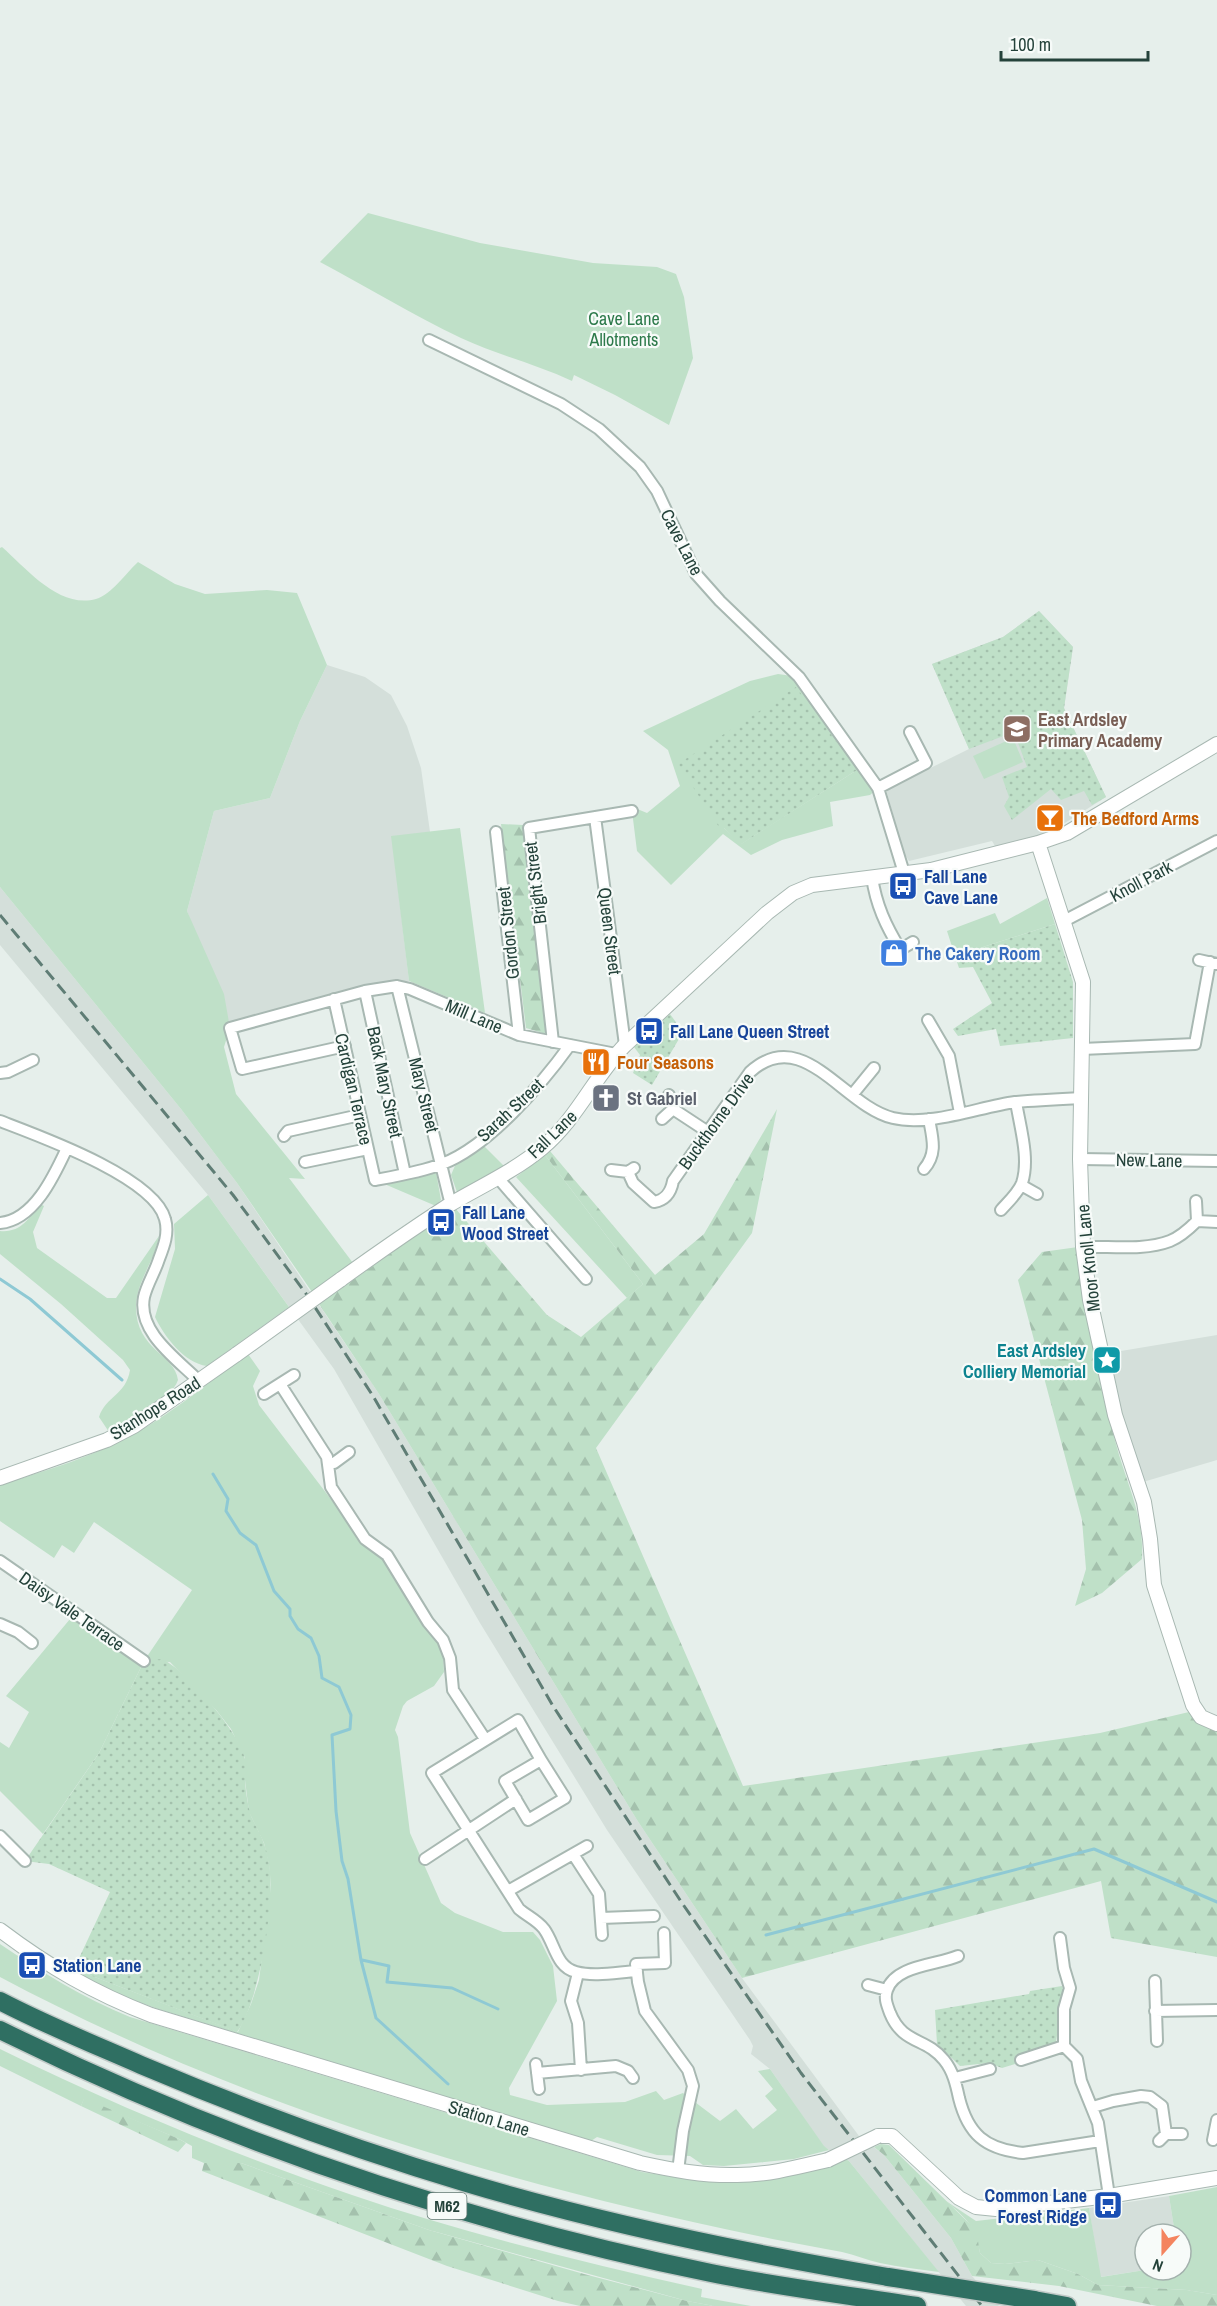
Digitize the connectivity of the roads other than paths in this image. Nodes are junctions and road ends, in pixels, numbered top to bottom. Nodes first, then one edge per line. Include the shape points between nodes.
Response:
1 (429, 340) dead end
2 (910, 732) dead end
3 (1217, 744) edge
4 (878, 788) junction
5 (632, 811) dead end
6 (595, 817) junction
7 (496, 831) dead end
8 (1217, 841) edge
9 (1038, 843) junction
10 (904, 873) junction
11 (872, 877) junction
12 (1064, 921) junction
13 (913, 942) dead end
14 (900, 949) junction
15 (888, 957) dead end
16 (1209, 962) edge
17 (397, 986) junction
18 (365, 991) junction
19 (334, 999) junction
20 (928, 1020) dead end
21 (519, 1035) junction
22 (553, 1042) junction
23 (570, 1045) junction
24 (345, 1046) junction
25 (1082, 1049) junction
26 (620, 1050) junction
27 (33, 1060) dead end
28 (874, 1068) dead end
29 (0, 1073) edge
30 (669, 1095) dead end
31 (852, 1095) junction
32 (1080, 1098) junction
33 (1016, 1102) junction
34 (673, 1109) junction
35 (960, 1113) junction
36 (360, 1115) junction
37 (662, 1119) dead end
38 (929, 1119) junction
39 (0, 1121) edge
40 (708, 1132) junction
41 (284, 1136) dead end
42 (67, 1148) junction
43 (368, 1149) junction
44 (1080, 1159) junction
45 (1217, 1161) edge
46 (305, 1162) dead end
47 (442, 1164) junction
48 (924, 1169) dead end
49 (611, 1170) dead end
50 (405, 1174) junction
51 (498, 1178) junction
52 (375, 1180) joint
53 (1021, 1185) junction
54 (1037, 1194) dead end
55 (1196, 1201) dead end
56 (452, 1204) junction
57 (1001, 1210) dead end
58 (1197, 1221) junction
59 (1217, 1222) edge
60 (0, 1223) edge
61 (1083, 1247) junction
62 (586, 1279) dead end
63 (237, 1354) joint
64 (294, 1376) dead end
65 (199, 1381) junction
66 (280, 1384) junction
67 (264, 1394) dead end
68 (349, 1452) dead end
69 (330, 1463) junction
70 (0, 1478) edge
71 (0, 1562) edge
72 (0, 1624) edge
73 (32, 1643) dead end
74 (144, 1661) dead end
75 (1217, 1724) edge
76 (485, 1739) junction
77 (541, 1760) junction
78 (516, 1799) junction
79 (470, 1830) junction
80 (0, 1836) edge
81 (587, 1846) dead end
82 (573, 1854) junction
83 (426, 1859) dead end
84 (25, 1861) dead end
85 (508, 1891) junction
86 (654, 1916) dead end
87 (601, 1918) junction
88 (0, 1930) edge
89 (664, 1934) dead end
90 (602, 1935) dead end
91 (1060, 1938) dead end
92 (958, 1956) dead end
93 (637, 1968) junction
94 (578, 1973) junction
95 (1155, 1981) dead end
96 (868, 1985) dead end
97 (887, 1990) junction
98 (0, 2001) edge
99 (1217, 2010) edge
100 (1155, 2011) junction
101 (0, 2030) edge
102 (1156, 2041) dead end
103 (1064, 2046) junction
104 (1021, 2060) dead end
105 (990, 2069) dead end
106 (581, 2070) junction
107 (634, 2077) dead end
108 (954, 2078) junction
109 (539, 2089) dead end
110 (1093, 2107) junction
111 (1217, 2121) edge
112 (1182, 2134) dead end
113 (1213, 2140) dead end
114 (1100, 2141) junction
115 (678, 2171) junction
116 (1217, 2178) edge
117 (1109, 2196) junction
118 (916, 2306) edge
119 (1067, 2306) edge

1 - 4 street, Cave Lane via 561,404 598,429 640,467 657,491 696,574 799,677
2 - 4 street via 926,763
3 - 9 street, Fall Lane via 1067,833
4 - 10 street, Cave Lane
5 - 6 street, Bright Street
6 - 22 street, Bright Street via 529,828
6 - 26 street, Queen Street
7 - 21 street, Gordon Street
8 - 12 street, Knoll Park
9 - 10 street, Fall Lane
9 - 12 street, Moor Knoll Lane
10 - 11 street, Fall Lane
11 - 14 street via 875,898
11 - 26 street, Fall Lane via 822,883 793,893
12 - 25 street, Moor Knoll Lane via 1083,982
13 - 14 street
14 - 15 street
16 - 25 street via 1196,1044
17 - 18 street, Mill Lane
17 - 21 street, Mill Lane
17 - 47 street, Mary Street
18 - 19 street, Mill Lane
18 - 50 street, Back Mary Street
19 - 24 street, Cardigan Terrace
19 - 24 street, Mill Lane via 230,1028 242,1069
20 - 35 street via 946,1039
21 - 22 street, Mill Lane
22 - 23 street, Mill Lane
23 - 26 street, Mill Lane
23 - 47 street, Sarah Street via 520,1105 479,1141
24 - 36 street, Cardigan Terrace
25 - 32 street, Moor Knoll Lane
26 - 51 street, Fall Lane via 559,1131
27 - 29 street
28 - 31 street
30 - 34 street
31 - 38 street, Buckthorne Drive via 894,1119
31 - 40 street, Buckthorne Drive via 800,1059 771,1057 750,1072
32 - 33 street, Buckthorne Drive
32 - 44 street, Moor Knoll Lane
33 - 35 street, Buckthorne Drive
33 - 53 street via 1025,1158
34 - 37 street
34 - 40 street
35 - 38 street, Buckthorne Drive
36 - 41 street via 288,1131
36 - 43 street, Cardigan Terrace
38 - 48 street via 933,1154
39 - 42 street
40 - 49 street, Buckthorne Drive via 673,1181 667,1196 652,1208 633,1183 631,1170
42 - 60 street via 32,1207 11,1222
42 - 65 street via 142,1189 165,1218 164,1245 144,1299 144,1313 156,1338
43 - 46 street
43 - 52 street, Cardigan Terrace
44 - 45 street, New Lane
44 - 61 street, Moor Knoll Lane
47 - 50 street, Sarah Street
47 - 56 street, Mary Street
50 - 52 street, Sarah Street
51 - 56 street, Fall Lane
51 - 62 street
53 - 54 street
53 - 57 street
55 - 58 street
56 - 63 street, Fall Lane, bridge
58 - 59 street
58 - 61 street via 1170,1241
61 - 75 street, Moor Knoll Lane via 1114,1415 1146,1514 1157,1596 1192,1704 1201,1717
63 - 65 street, Stanhope Road
64 - 66 street
65 - 70 street, Stanhope Road via 107,1440
66 - 67 street
66 - 69 street
68 - 69 street
69 - 76 street via 332,1487 365,1539 387,1555 443,1640 450,1658 453,1690
71 - 74 street, Daisy Vale Terrace
72 - 73 street
76 - 77 street via 518,1720
76 - 79 street via 432,1773
77 - 78 street via 505,1781
77 - 78 street via 565,1798 528,1820
78 - 79 street
79 - 83 street
79 - 85 street
80 - 84 street
81 - 82 street
82 - 85 street
82 - 87 street via 599,1894
85 - 94 street via 519,1909 546,1932 559,1959
86 - 87 street
87 - 90 street
88 - 115 street, Station Lane via 73,1980 151,2015 586,2148
89 - 93 street via 665,1963
91 - 103 street via 1070,1988 1064,2009
92 - 97 street via 902,1972
93 - 94 street
93 - 115 street via 645,2010 688,2070 693,2086
94 - 106 street via 571,2001 578,2023
95 - 100 street
96 - 97 street
97 - 108 street via 886,2001 899,2030 940,2054
98 - 119 highway, M62, bridge via 274,2119 457,2180 706,2243
99 - 100 street
100 - 102 street
101 - 118 highway, M62 via 72,2065 259,2143 443,2205 557,2237 712,2273
103 - 104 street
103 - 110 street via 1077,2059 1081,2081
105 - 108 street
106 - 107 street via 616,2066
106 - 109 street via 537,2068
108 - 114 street via 967,2123 976,2134 999,2147 1023,2153
110 - 112 street via 1130,2097 1150,2097 1162,2106 1162,2138
110 - 114 street
111 - 113 street
114 - 117 street
115 - 117 street, Station Lane, bridge via 737,2175 790,2170 828,2160 878,2136 892,2136 959,2198 976,2207 996,2209
116 - 117 street

